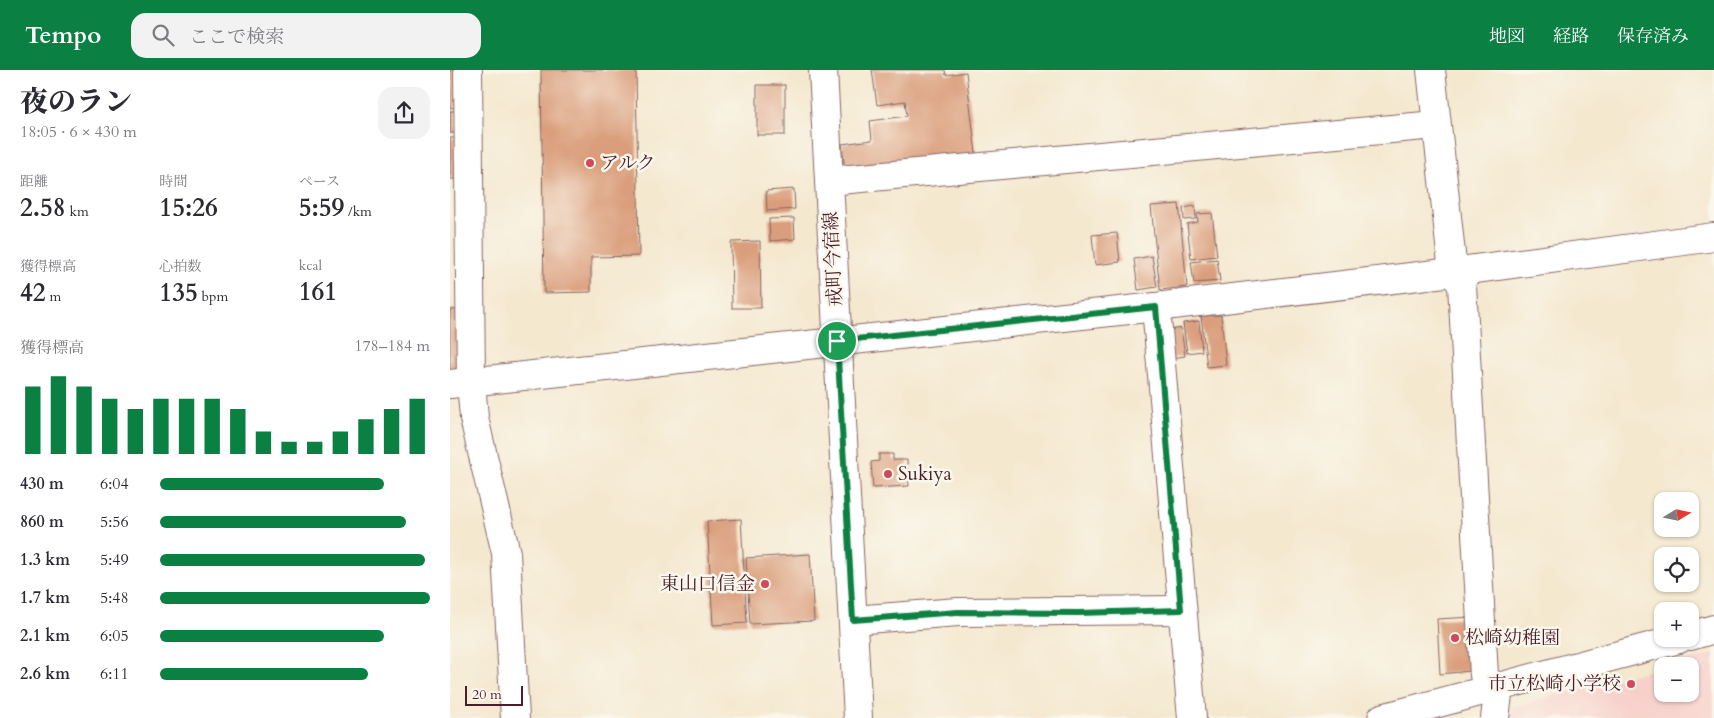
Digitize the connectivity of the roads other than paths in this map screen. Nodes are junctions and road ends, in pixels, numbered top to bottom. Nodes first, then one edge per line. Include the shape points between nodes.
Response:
1 (468, 70) edge
2 (823, 70) edge
3 (1431, 70) edge
4 (1435, 125) junction
5 (829, 181) junction
6 (460, 188) edge
7 (1714, 236) edge
8 (1453, 272) junction
9 (1156, 307) junction
10 (837, 341) junction
11 (461, 383) edge
12 (1181, 610) junction
13 (853, 620) junction
14 (1714, 629) edge
15 (1699, 633) edge
16 (1654, 646) edge
17 (1493, 688) junction
18 (515, 718) edge
19 (858, 718) edge
20 (1192, 718) edge
21 (1382, 718) edge
22 (1495, 718) edge

1 - 6 street
2 - 5 street, 戒町今宿線
3 - 4 street
4 - 5 street
4 - 8 street
5 - 10 street, 戒町今宿線
6 - 11 street
7 - 8 street
8 - 9 street
8 - 17 street via 1462,285 1484,675
9 - 10 street
9 - 12 street
10 - 11 street
10 - 13 street, 戒町今宿線
11 - 18 street via 474,418 506,553
12 - 13 street via 958,612
12 - 20 street
13 - 19 street, 戒町今宿線
14 - 15 street
16 - 17 street
17 - 21 street
17 - 22 street

